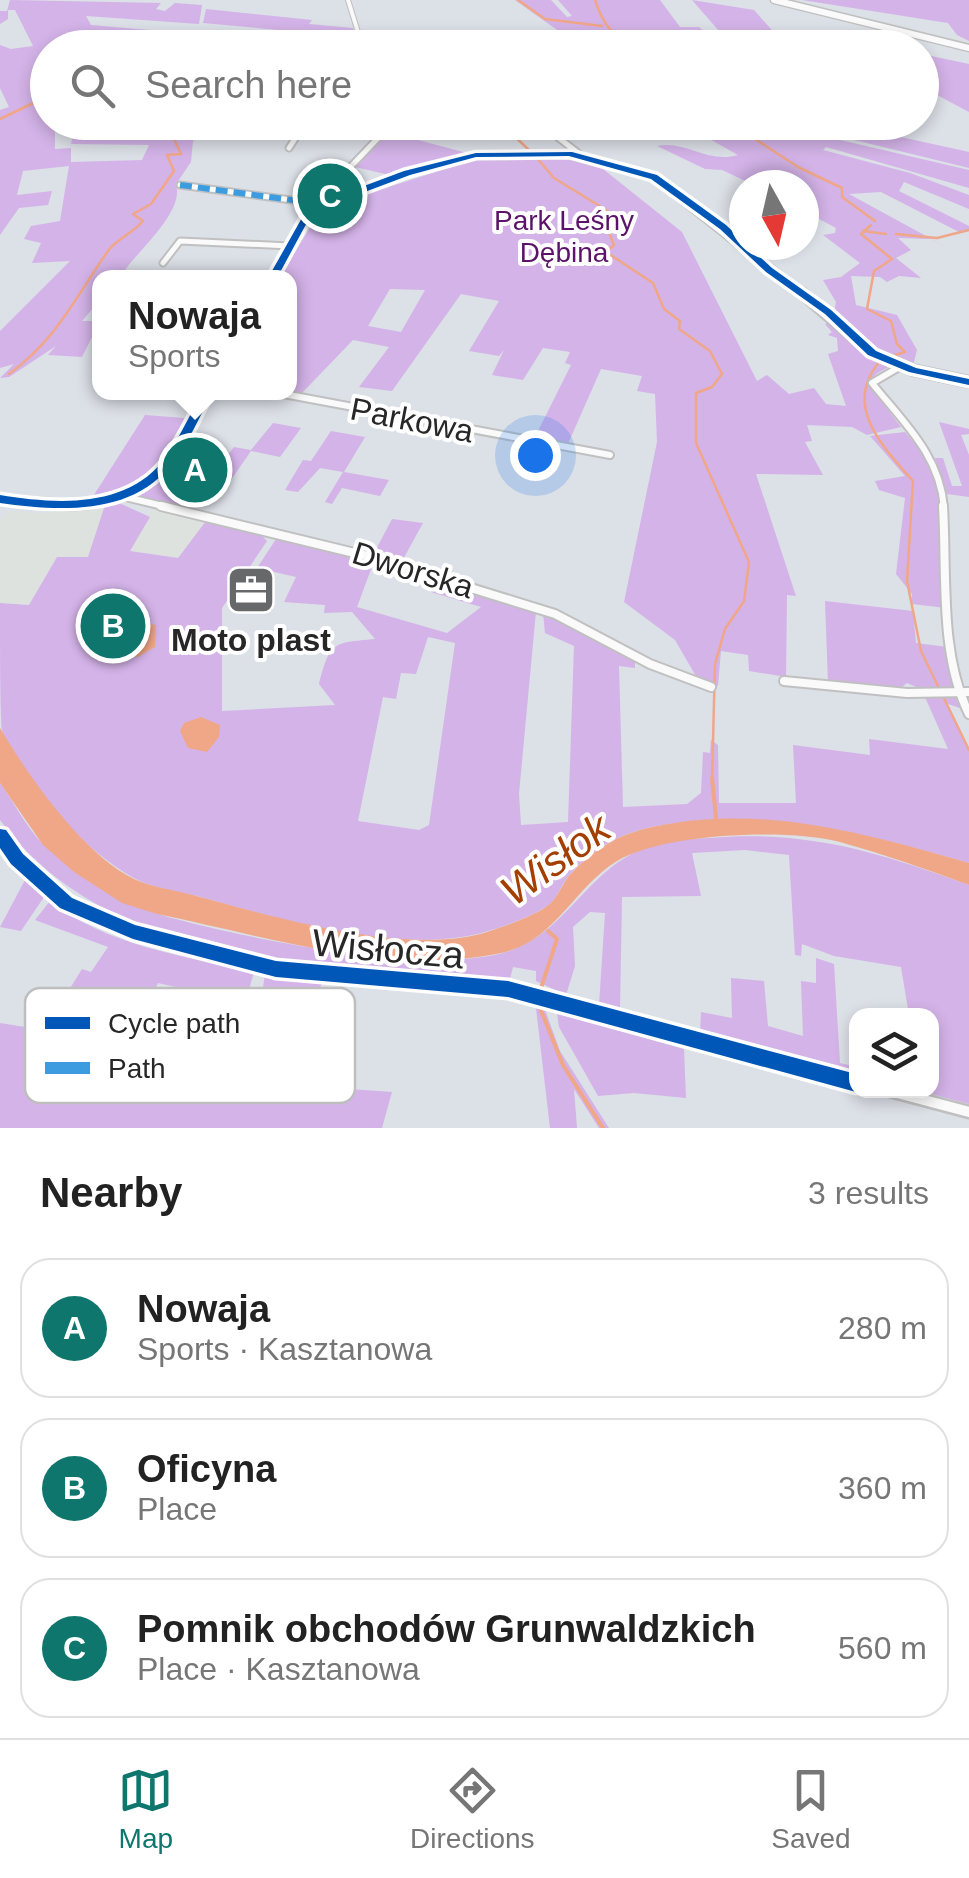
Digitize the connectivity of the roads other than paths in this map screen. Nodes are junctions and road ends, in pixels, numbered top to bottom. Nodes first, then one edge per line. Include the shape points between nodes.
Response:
1 (348, 0) edge
2 (774, 0) edge
3 (357, 30) edge
4 (896, 30) edge
5 (939, 41) edge
6 (969, 48) edge
7 (294, 140) edge
8 (374, 140) edge
9 (563, 140) edge
10 (288, 148) dead end
11 (583, 156) junction
12 (180, 186) dead end
13 (317, 205) junction
14 (290, 246) junction
15 (163, 263) dead end
16 (276, 270) edge
17 (900, 366) junction
18 (969, 382) edge
19 (297, 396) edge
20 (203, 400) edge
21 (610, 455) dead end
22 (121, 496) junction
23 (5, 504) edge
24 (784, 681) dead end
25 (711, 687) dead end
26 (953, 693) edge
27 (969, 714) edge
28 (0, 835) edge
29 (849, 1081) edge
30 (916, 1098) edge
31 (969, 1112) edge

1 - 3 street
2 - 4 street
5 - 6 street
7 - 10 street
8 - 13 street
9 - 11 street
11 - 13 street via 476,155
11 - 17 street via 654,176 856,340
12 - 13 street
13 - 14 street
14 - 15 street via 180,241
14 - 16 street
17 - 18 street
17 - 26 street via 872,384 934,460 942,481
19 - 21 street, Parkowa
20 - 22 street via 159,472
22 - 23 street
22 - 25 street, Dworska via 367,556 555,614 650,664
24 - 26 street
26 - 27 street
28 - 29 street, Wisłocza via 66,903 133,932 276,969 512,990
30 - 31 street

